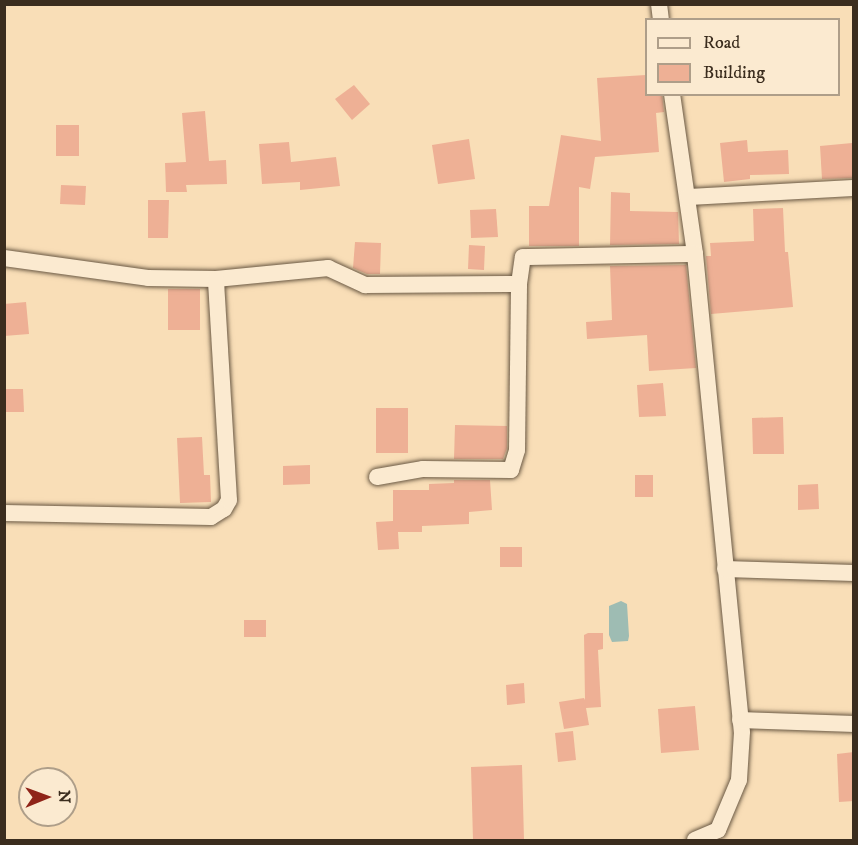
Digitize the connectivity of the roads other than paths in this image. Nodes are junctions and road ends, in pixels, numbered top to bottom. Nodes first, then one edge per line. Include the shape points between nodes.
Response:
1 (672, 96) edge
2 (854, 188) edge
3 (688, 197) junction
4 (695, 254) junction
5 (4, 258) edge
6 (216, 279) junction
7 (519, 284) junction
8 (377, 477) dead end
9 (4, 513) edge
10 (725, 569) junction
11 (854, 573) edge
12 (740, 720) junction
13 (854, 724) edge
14 (695, 840) edge

1 - 3 street
2 - 3 street
3 - 4 street
4 - 7 street via 523,257
4 - 10 street
5 - 6 street via 148,278
6 - 7 street via 328,268 365,285
6 - 9 street via 229,500 224,509 211,517
7 - 8 street via 517,450 511,470 423,469
10 - 11 street
10 - 12 street
12 - 13 street
12 - 14 street via 739,780 718,830

